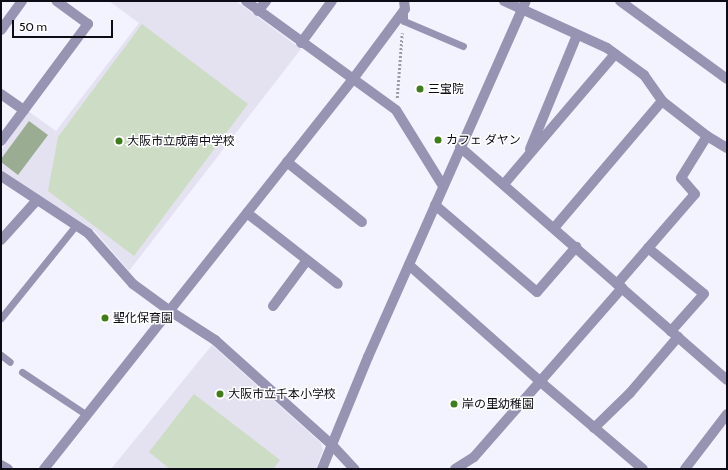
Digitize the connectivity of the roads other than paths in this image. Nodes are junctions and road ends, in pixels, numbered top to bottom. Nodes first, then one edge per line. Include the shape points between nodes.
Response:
1 (22, 1) edge
2 (56, 1) edge
3 (246, 1) edge
4 (266, 1) edge
5 (332, 1) edge
6 (504, 1) edge
7 (620, 1) edge
8 (404, 5) edge
9 (524, 5) edge
10 (258, 11) junction
11 (1, 30) edge
12 (577, 35) junction
13 (301, 43) junction
14 (463, 46) dead end
15 (615, 54) junction
16 (353, 79) junction
17 (727, 79) edge
18 (1, 94) edge
19 (662, 101) junction
20 (24, 110) junction
21 (707, 136) junction
22 (1, 141) edge
23 (460, 147) junction
24 (727, 148) edge
25 (527, 156) junction
26 (287, 162) junction
27 (1, 176) edge
28 (504, 184) junction
29 (443, 186) junction
30 (37, 200) junction
31 (435, 205) junction
32 (247, 213) junction
33 (362, 222) dead end
34 (76, 226) junction
35 (554, 228) junction
36 (1, 240) edge
37 (576, 247) junction
38 (648, 248) junction
39 (307, 260) junction
40 (409, 265) junction
41 (338, 284) dead end
42 (620, 286) junction
43 (273, 306) dead end
44 (170, 311) junction
45 (1, 318) edge
46 (675, 334) junction
47 (1, 355) edge
48 (10, 362) dead end
49 (22, 372) dead end
50 (727, 380) edge
51 (540, 382) junction
52 (87, 414) junction
53 (727, 414) edge
54 (594, 428) junction
55 (332, 445) junction
56 (1, 465) edge
57 (8, 469) edge
58 (44, 469) edge
59 (322, 469) edge
60 (354, 469) edge
61 (455, 469) edge
62 (643, 469) edge
63 (685, 469) edge

1 - 11 street
2 - 20 street via 88,24
3 - 10 street
4 - 10 street
5 - 13 street
6 - 9 street
7 - 17 street
8 - 14 lane via 404,21
8 - 16 street
9 - 12 street
9 - 23 street
10 - 13 street
12 - 15 street
12 - 25 street
13 - 16 street
15 - 19 street via 644,75
15 - 25 street
16 - 26 street
16 - 29 street via 396,110
18 - 20 street
19 - 21 street
19 - 35 street
20 - 22 street
21 - 24 street
21 - 38 street via 681,178 695,194
23 - 28 street
23 - 29 street
25 - 28 street
26 - 32 street
26 - 33 street
27 - 30 street
28 - 35 street
29 - 31 street
30 - 34 street
30 - 36 street
31 - 37 street via 537,292
31 - 40 street
32 - 39 street
32 - 44 street
34 - 44 street via 88,233 133,284
34 - 45 lane
35 - 37 street
37 - 42 street
38 - 42 street
38 - 46 street via 704,294
39 - 41 street
39 - 43 street
40 - 51 street
40 - 55 street
42 - 46 street
42 - 51 street
44 - 52 street
44 - 55 street via 215,340
46 - 50 street
46 - 54 street via 630,393
47 - 48 lane
49 - 52 lane
51 - 54 street
51 - 61 street via 474,457
52 - 58 street
53 - 63 street
54 - 62 street
55 - 59 street
55 - 60 street
56 - 57 street

